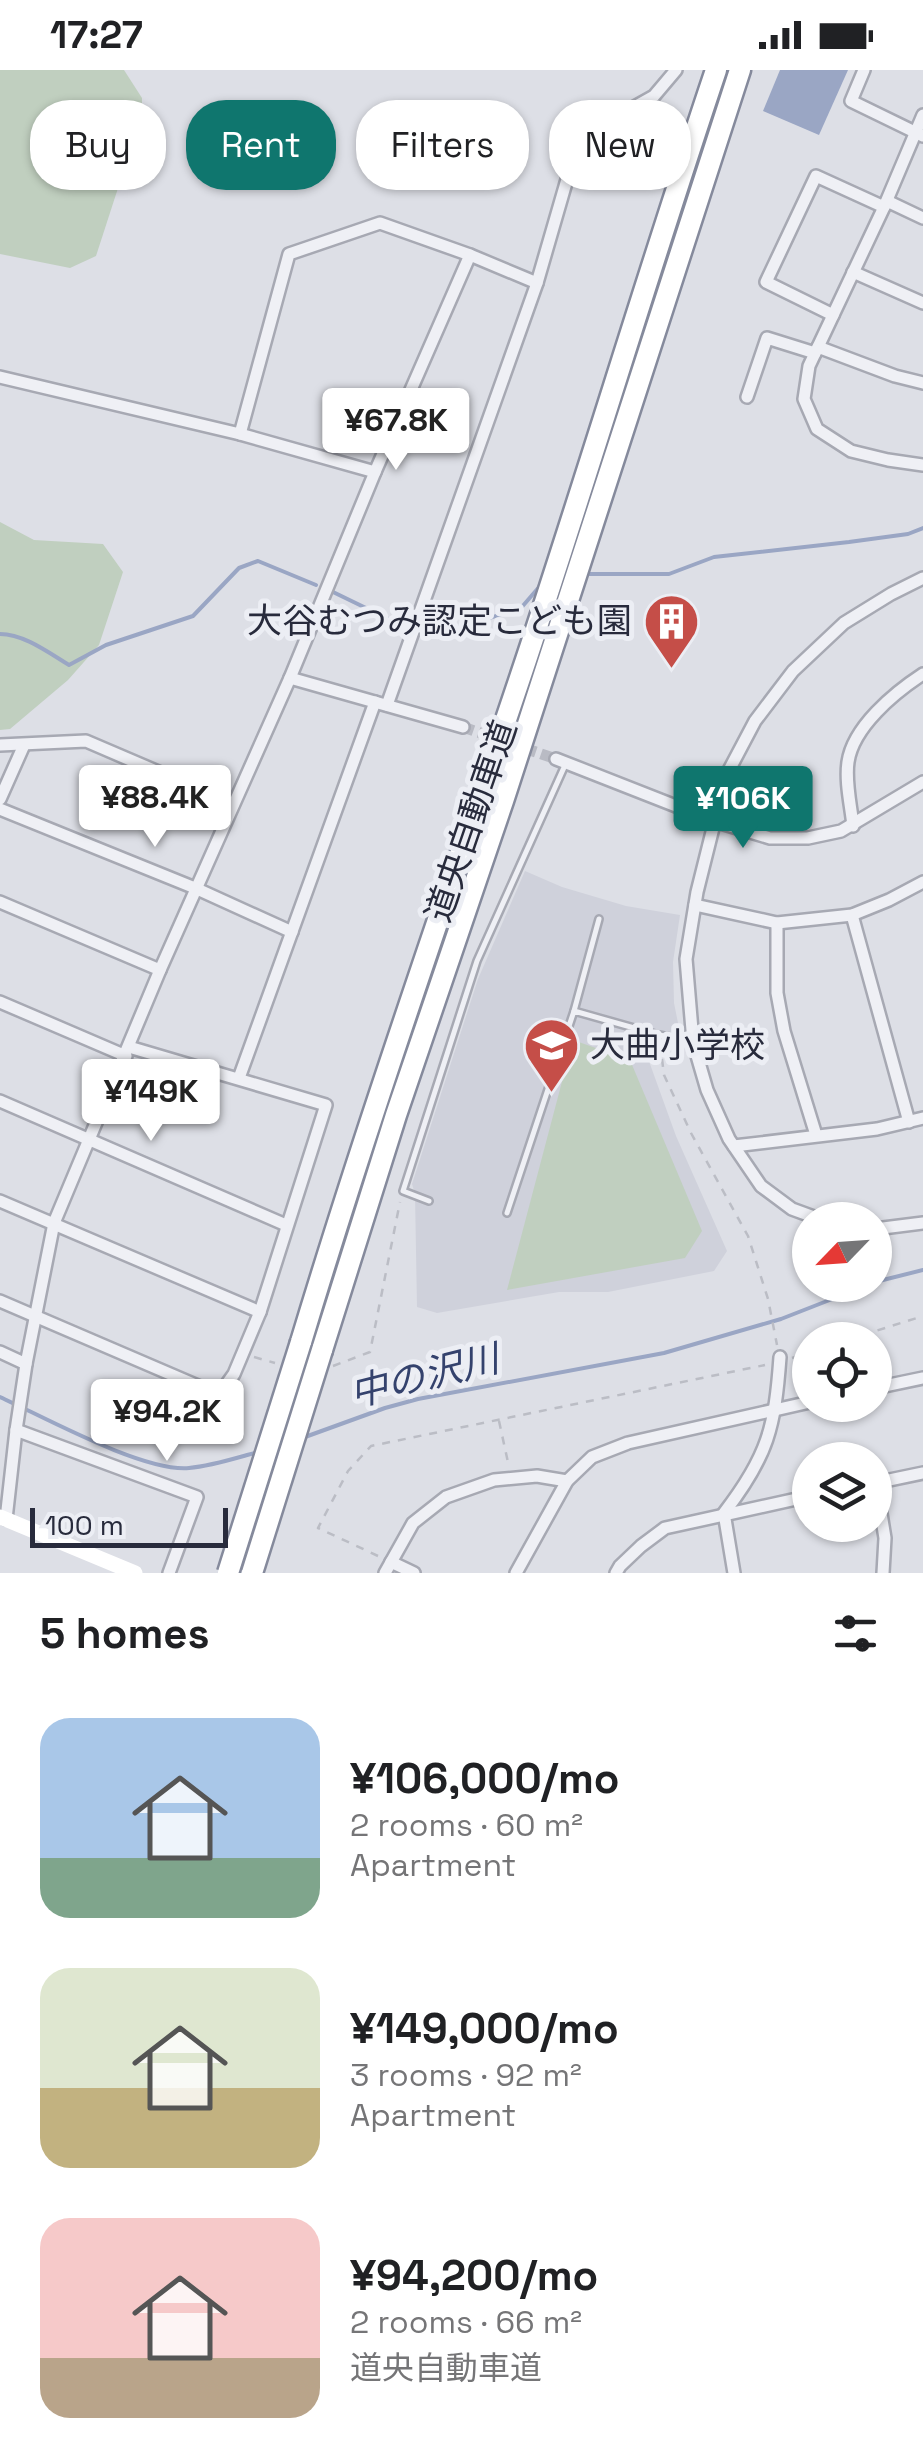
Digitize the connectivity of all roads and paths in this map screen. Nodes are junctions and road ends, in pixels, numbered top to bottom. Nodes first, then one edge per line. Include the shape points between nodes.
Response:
1 (676, 70) edge
2 (716, 70) edge
3 (740, 70) edge
4 (864, 70) edge
5 (923, 115) edge
6 (919, 134) edge
7 (885, 204) junction
8 (923, 218) edge
9 (470, 254) junction
10 (854, 272) junction
11 (537, 283) junction
12 (923, 303) edge
13 (833, 314) junction
14 (816, 350) junction
15 (0, 377) edge
16 (923, 382) edge
17 (747, 397) dead end
18 (240, 434) junction
19 (923, 465) edge
20 (375, 472) junction
21 (923, 578) edge
22 (923, 674) edge
23 (290, 678) junction
24 (381, 704) junction
25 (462, 727) tunnel mouth
26 (0, 745) edge
27 (24, 745) junction
28 (561, 761) joint
29 (923, 782) edge
30 (0, 799) edge
31 (233, 804) junction
32 (0, 809) edge
33 (714, 820) junction
34 (853, 826) junction
35 (923, 882) edge
36 (195, 888) junction
37 (0, 902) edge
38 (695, 905) junction
39 (852, 916) junction
40 (599, 918) dead end
41 (778, 923) junction
42 (292, 932) junction
43 (160, 970) junction
44 (0, 1002) edge
45 (574, 1011) junction
46 (659, 1035) junction
47 (694, 1042) junction
48 (127, 1052) junction
49 (239, 1078) junction
50 (0, 1101) edge
51 (923, 1118) edge
52 (909, 1122) junction
53 (816, 1135) junction
54 (88, 1139) junction
55 (734, 1146) junction
56 (403, 1191) junction
57 (0, 1200) edge
58 (429, 1201) dead end
59 (792, 1208) edge
60 (507, 1213) dead end
61 (54, 1223) junction
62 (923, 1223) edge
63 (286, 1225) junction
64 (892, 1228) edge
65 (0, 1300) edge
66 (260, 1312) junction
67 (36, 1315) junction
68 (923, 1316) edge
69 (892, 1326) edge
70 (0, 1352) edge
71 (243, 1353) junction
72 (792, 1356) edge
73 (327, 1358) junction
74 (779, 1359) junction
75 (26, 1364) junction
76 (278, 1364) dead end
77 (923, 1378) edge
78 (892, 1384) edge
79 (792, 1406) edge
80 (776, 1410) junction
81 (498, 1419) junction
82 (16, 1430) junction
83 (923, 1473) edge
84 (512, 1478) junction
85 (567, 1480) junction
86 (892, 1480) edge
87 (792, 1500) edge
88 (724, 1513) junction
89 (3, 1518) edge
90 (886, 1542) edge
91 (388, 1568) edge
92 (134, 1573) edge
93 (169, 1573) edge
94 (228, 1573) edge
95 (252, 1573) edge
96 (414, 1573) edge
97 (516, 1573) edge
98 (616, 1573) edge
99 (734, 1573) edge
100 (883, 1573) edge

1 - 11 street via 654,96 579,138
2 - 94 highway, 道央自動車道, bridge
3 - 73 highway, 道央自動車道 via 402,1097
4 - 6 street via 851,101
5 - 6 street
6 - 7 street
7 - 8 street
7 - 10 street
7 - 13 street via 816,176 766,282
9 - 11 street
9 - 18 street via 380,223 289,254
9 - 20 street
10 - 12 street
10 - 13 street
11 - 24 street
13 - 14 street
14 - 16 street
14 - 17 street via 767,338
14 - 19 street via 804,399 817,429 851,451
15 - 18 street
18 - 20 street
20 - 23 street
21 - 33 street via 844,623 794,670 726,776
22 - 34 street via 856,736 847,765
23 - 24 street
23 - 31 street
24 - 25 street
24 - 42 street
26 - 27 street
27 - 30 street
27 - 31 street via 86,741
28 - 33 street
28 - 56 lane via 477,961
29 - 34 street
31 - 36 street
32 - 36 street
33 - 34 street via 770,838 808,838
33 - 38 street
35 - 39 street
36 - 42 street
36 - 43 street
37 - 43 street
38 - 41 street
38 - 47 street via 686,959
39 - 41 street
39 - 52 street
40 - 45 lane
41 - 53 street via 777,993
42 - 49 street
43 - 48 street
44 - 48 street
45 - 46 lane
45 - 60 lane
46 - 47 lane
46 - 74 path via 664,1075 690,1134 748,1236
47 - 55 street via 707,1090
48 - 49 street
48 - 54 street
49 - 63 street via 326,1105
50 - 54 street
51 - 52 street
52 - 53 street
53 - 55 street
54 - 61 street
54 - 63 street
55 - 59 street via 761,1186
56 - 58 lane
56 - 73 path via 370,1352
57 - 61 street
61 - 66 street
61 - 67 street
62 - 64 street
63 - 66 street
65 - 67 street
66 - 71 street
67 - 71 street via 219,1395
67 - 75 street
68 - 69 path
70 - 75 street
71 - 76 path
72 - 74 path
73 - 95 highway, 道央自動車道, bridge
74 - 80 street
74 - 81 path
75 - 82 street
77 - 78 street
79 - 80 street
80 - 85 street via 628,1443 592,1457
80 - 88 street via 765,1449
81 - 84 path
81 - 91 path via 372,1446 348,1470 318,1528
82 - 89 street
82 - 93 street via 197,1497
83 - 86 street
84 - 85 street
84 - 91 street via 446,1497 414,1523
85 - 97 street
87 - 88 street
88 - 98 street via 664,1528
88 - 99 street
89 - 92 street
90 - 100 street
91 - 96 street

